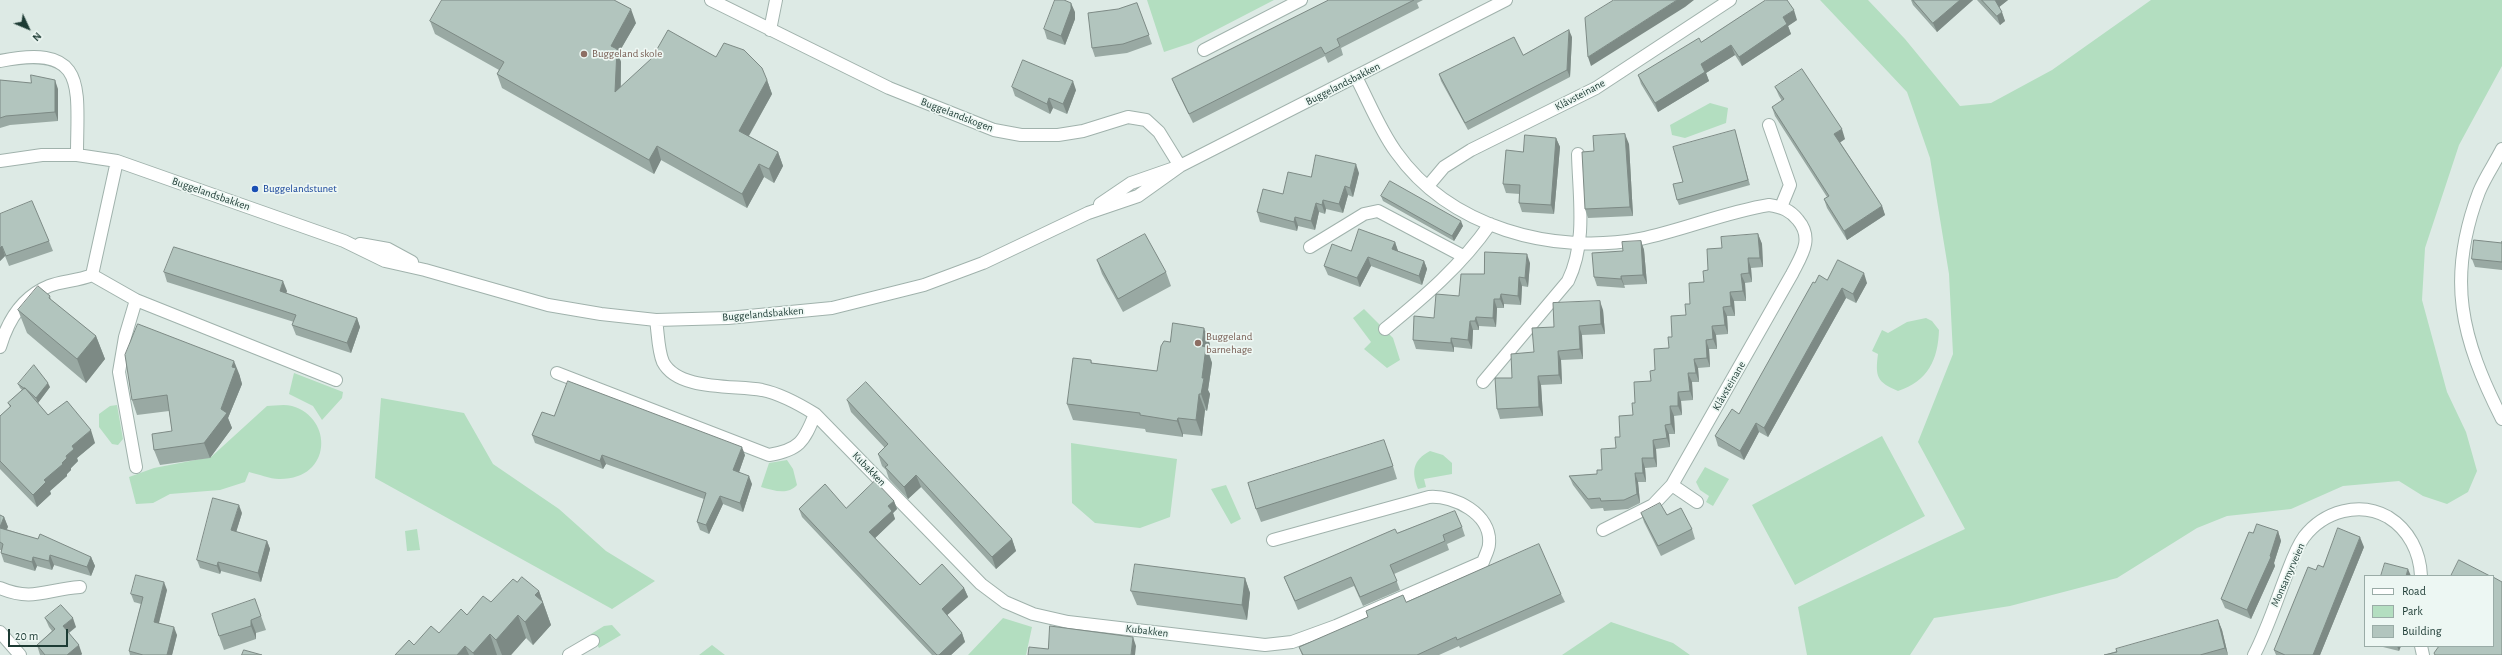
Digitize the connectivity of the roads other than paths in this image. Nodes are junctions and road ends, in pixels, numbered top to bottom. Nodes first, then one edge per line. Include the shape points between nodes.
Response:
1 (711, 0) edge
2 (776, 0) edge
3 (1301, 0) edge
4 (1506, 0) edge
5 (1730, 0) edge
6 (770, 30) junction
7 (1204, 50) dead end
8 (0, 61) edge
9 (1356, 77) junction
10 (1769, 125) dead end
11 (2502, 149) edge
12 (1578, 154) dead end
13 (77, 155) junction
14 (0, 161) edge
15 (116, 161) junction
16 (1180, 166) junction
17 (1428, 186) junction
18 (1781, 207) junction
19 (1490, 224) junction
20 (1580, 244) junction
21 (1310, 247) dead end
22 (1463, 256) junction
23 (92, 276) junction
24 (136, 300) junction
25 (656, 320) junction
26 (1385, 329) dead end
27 (0, 347) edge
28 (558, 373) dead end
29 (336, 380) dead end
30 (1482, 382) dead end
31 (815, 414) junction
32 (2502, 419) edge
33 (136, 467) dead end
34 (1672, 485) junction
35 (1697, 502) dead end
36 (1603, 530) dead end
37 (1273, 540) dead end
38 (2421, 575) edge
39 (80, 587) dead end
40 (0, 588) edge
41 (0, 632) edge
42 (592, 641) dead end
43 (20, 655) edge
44 (569, 655) edge
45 (2254, 655) edge

1 - 6 street, Buggelandskogen
2 - 6 street
3 - 7 street
4 - 9 street, Buggelandsbakken
5 - 17 street, Klåvsteinane via 1596,88 1451,162
6 - 16 street, Buggelandskogen via 889,88 994,130 1021,135 1058,135 1083,132 1128,117 1146,120 1159,132
8 - 13 street via 24,56 53,58 69,69 77,88
9 - 16 street, Buggelandsbakken
9 - 17 street via 1396,152
10 - 18 street via 1790,185
11 - 32 street via 2480,190 2467,229 2461,276 2461,308 2470,347
12 - 20 street
13 - 14 street, Buggelandsbakken via 42,154
13 - 15 street, Buggelandsbakken
15 - 23 street
15 - 25 street, Buggelandsbakken via 344,241 388,249 426,270 548,305
16 - 25 street, Buggelandsbakken via 1132,183 1088,213 983,263 916,287 832,308 728,318
17 - 19 street via 1451,204
18 - 20 street via 1769,205 1752,208 1642,238 1614,243
18 - 34 street, Klåvsteinane via 1792,212 1806,231 1805,249
19 - 20 street via 1520,235
19 - 22 street
20 - 30 street via 1577,262 1568,281
21 - 22 street via 1364,214 1378,211
22 - 26 street via 1432,290
23 - 24 street
23 - 27 street via 76,282 50,286 32,296 10,320
24 - 29 street
24 - 33 street via 125,337 119,372
25 - 31 street, Kubakken via 663,362 680,378 693,384 763,391 795,402
28 - 31 street via 769,455 789,452 806,436
31 - 37 street, Kubakken via 981,584 1005,602 1033,614 1068,622 1266,645 1292,642 1336,626 1483,562 1489,543 1483,520 1462,503 1444,496 1429,496
34 - 35 street
34 - 36 street, Klåvsteinane via 1653,505
38 - 45 street, Monsamyrveien via 2415,547 2395,521 2379,512 2360,508 2341,511 2321,521 2304,537
39 - 40 street via 63,588 32,596
41 - 43 street
42 - 44 street

